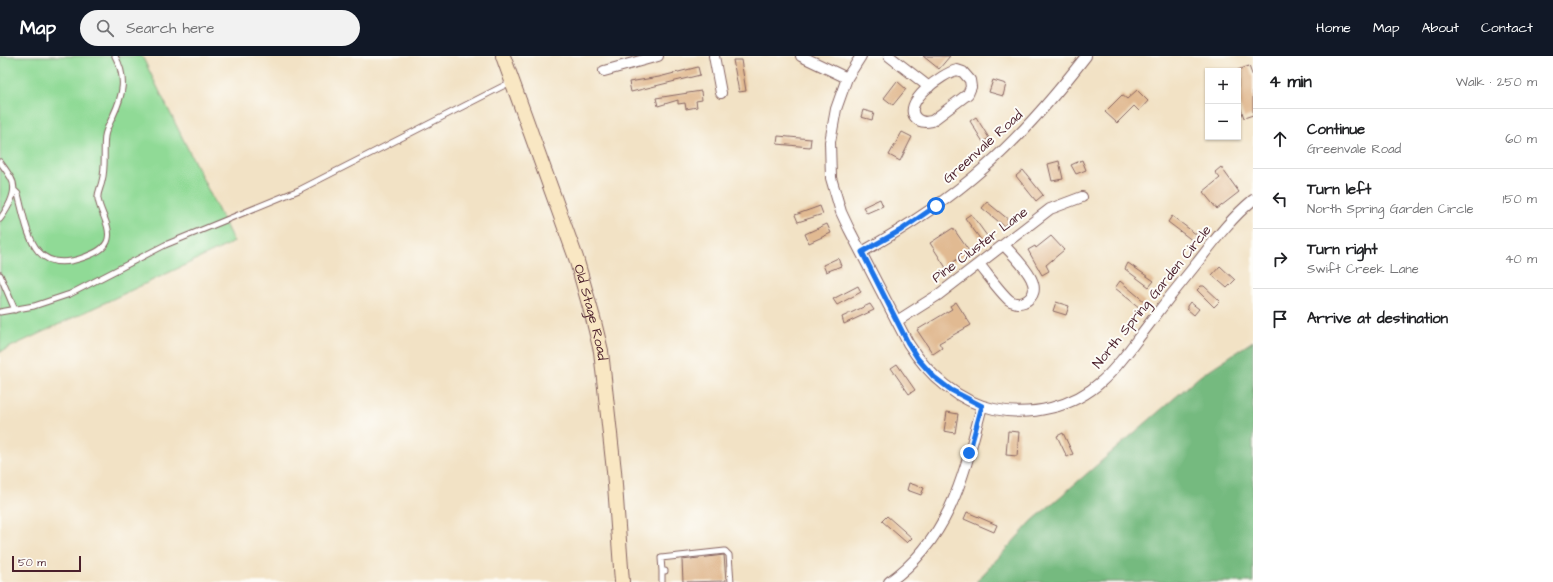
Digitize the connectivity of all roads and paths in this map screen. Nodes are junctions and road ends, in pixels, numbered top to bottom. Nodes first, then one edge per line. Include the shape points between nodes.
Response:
1 (115, 56) edge
2 (503, 56) edge
3 (658, 56) edge
4 (714, 56) edge
5 (801, 56) edge
6 (861, 56) edge
7 (889, 56) edge
8 (1086, 56) edge
9 (604, 71) dead end
10 (847, 78) junction
11 (512, 82) junction
12 (930, 87) junction
13 (720, 93) dead end
14 (0, 162) edge
15 (14, 190) junction
16 (1082, 197) dead end
17 (1253, 200) edge
18 (0, 219) edge
19 (1004, 245) junction
20 (862, 252) junction
21 (979, 264) junction
22 (0, 275) edge
23 (15, 310) junction
24 (0, 312) edge
25 (897, 321) junction
26 (982, 406) junction
27 (622, 582) edge
28 (662, 582) edge
29 (731, 582) edge
30 (889, 582) edge

1 - 15 lane via 122,74 123,89 106,134 103,180 97,197 108,232 105,246 97,252 70,261 57,261 45,257 34,247 18,194
2 - 11 main road, Old Stage Road
3 - 9 street
4 - 13 street
5 - 10 street
6 - 10 street, North Spring Garden Circle
7 - 12 street
8 - 20 street, Greenvale Road via 1029,125 984,168 936,206
10 - 20 street, North Spring Garden Circle via 834,114 830,142 831,178 839,207
11 - 23 lane via 299,190 165,245 70,294
11 - 27 main road, Old Stage Road via 576,258 601,351 614,471
12 - 12 street via 957,70 968,78 971,87 968,94 935,119 921,121 913,115 912,108 917,98
14 - 15 lane via 12,179
15 - 18 lane via 8,208
16 - 19 street, Pine Cluster Lane via 1050,209
17 - 26 street, North Spring Garden Circle via 1210,246 1102,382 1075,398 1043,410 1013,412
19 - 21 street, Pine Cluster Lane
19 - 21 street via 1034,283 1033,294 1026,301 1018,303 1009,300
20 - 25 street, North Spring Garden Circle
21 - 25 street, Pine Cluster Lane via 938,295
22 - 23 lane
23 - 24 lane
25 - 26 street, North Spring Garden Circle via 918,359 934,377 951,390
26 - 30 street via 950,509 924,550
28 - 29 lane via 661,558 725,551 729,555

